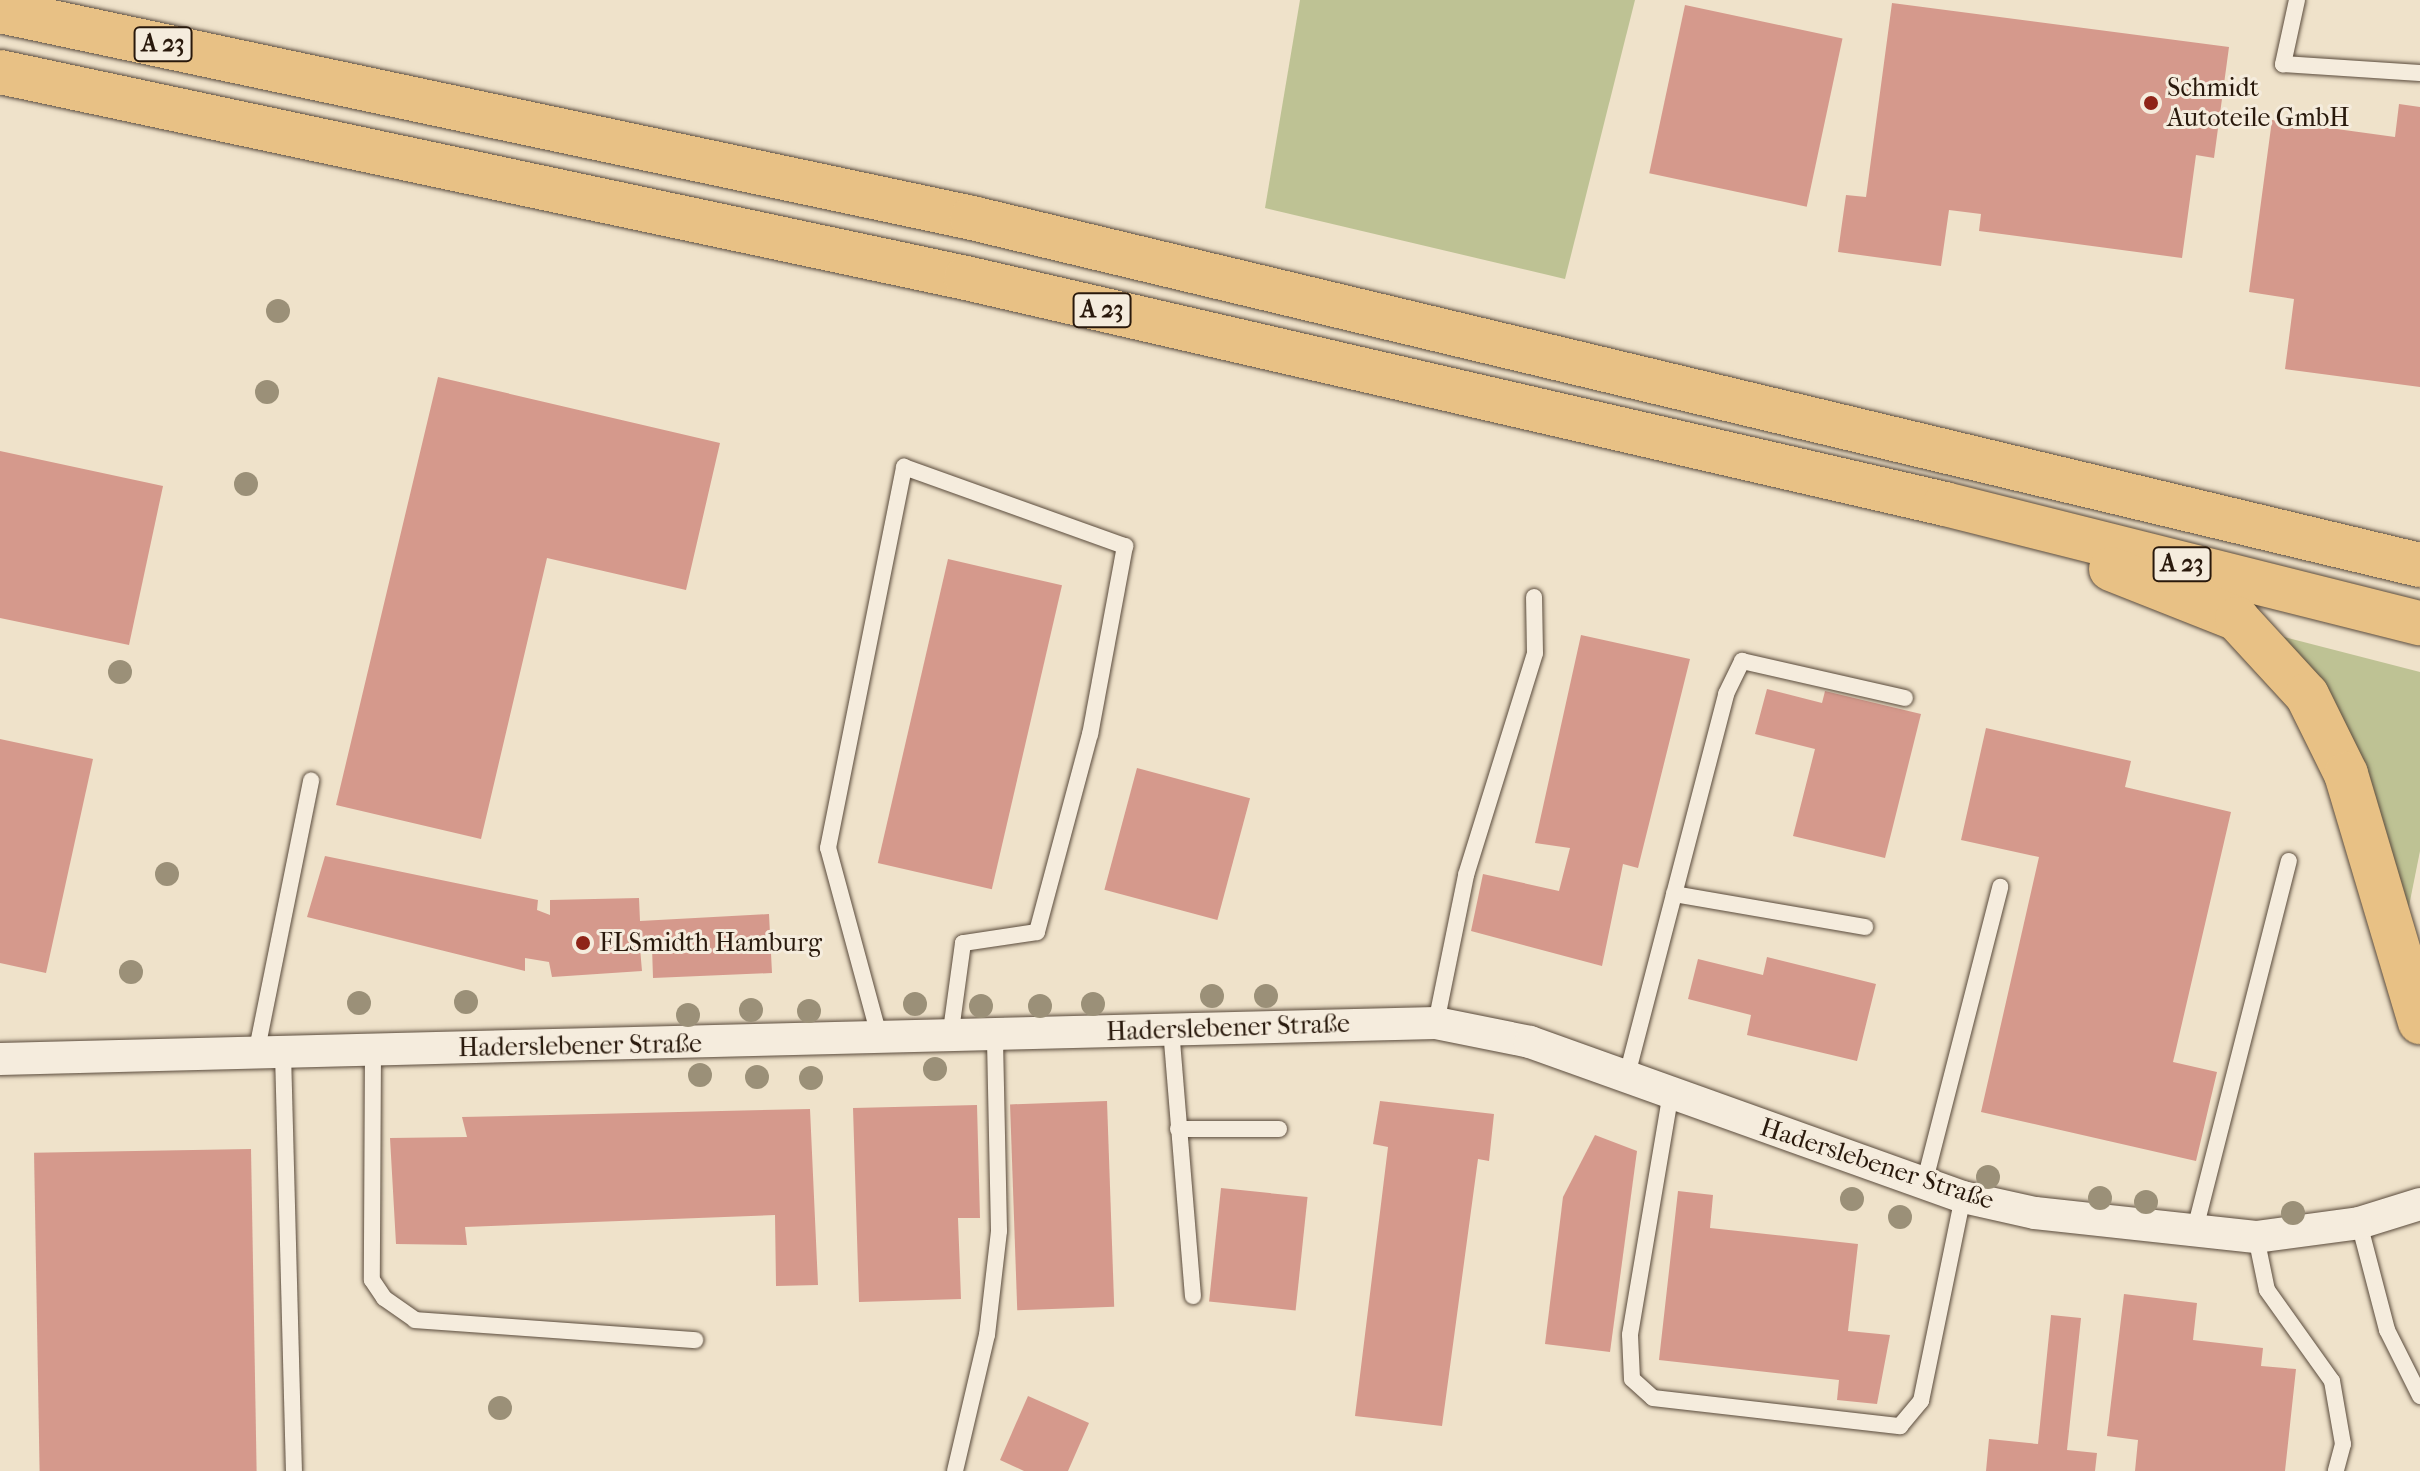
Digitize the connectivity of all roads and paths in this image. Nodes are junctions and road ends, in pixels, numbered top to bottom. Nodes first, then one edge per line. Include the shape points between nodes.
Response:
1 (2297, 0) edge
2 (0, 11) edge
3 (0, 72) edge
4 (2420, 73) edge
5 (1945, 504) junction
6 (2407, 556) edge
7 (1534, 597) dead end
8 (2420, 623) edge
9 (1905, 698) dead end
10 (311, 780) dead end
11 (2289, 861) dead end
12 (2000, 887) dead end
13 (1674, 894) junction
14 (2420, 913) edge
15 (1865, 927) dead end
16 (2417, 1011) edge
17 (1436, 1023) junction
18 (1171, 1029) junction
19 (995, 1037) junction
20 (950, 1038) junction
21 (880, 1039) junction
22 (373, 1051) junction
23 (270, 1053) junction
24 (0, 1059) edge
25 (1627, 1075) junction
26 (1671, 1092) junction
27 (1178, 1129) junction
28 (1279, 1129) dead end
29 (1924, 1184) junction
30 (1963, 1197) junction
31 (2420, 1204) edge
32 (2359, 1223) junction
33 (2194, 1233) junction
34 (2256, 1237) junction
35 (1193, 1296) dead end
36 (695, 1340) dead end
37 (2420, 1396) edge
38 (294, 1471) edge
39 (955, 1471) edge
40 (2336, 1471) edge

1 - 4 lane via 2283,64
2 - 6 highway, A 23 via 972,218
3 - 5 highway, A 23 via 966,278
5 - 8 highway, A 23
5 - 16 highway via 2237,619 2273,653 2307,695 2346,774
7 - 17 lane via 1535,653 1466,875
9 - 13 lane via 1742,661 1726,694
10 - 23 lane
11 - 33 lane
12 - 29 lane
13 - 15 lane
13 - 25 lane
14 - 16 highway
17 - 18 street, Haderslebener Straße
17 - 25 street, Haderslebener Straße via 1530,1042
18 - 19 street, Haderslebener Straße
18 - 27 lane
19 - 20 street, Haderslebener Straße
19 - 39 lane via 999,1231 987,1335
20 - 21 street, Haderslebener Straße
20 - 21 lane via 963,943 1037,932 1090,734 1125,546 904,467 828,848
21 - 22 street, Haderslebener Straße
22 - 23 street, Haderslebener Straße
22 - 36 lane via 372,1280 384,1298 415,1320
23 - 24 street, Haderslebener Straße
23 - 38 lane
25 - 26 street, Haderslebener Straße
26 - 29 street, Haderslebener Straße
26 - 30 lane via 1630,1335 1632,1379 1653,1398 1900,1426 1921,1401
27 - 28 lane
27 - 35 lane
29 - 30 street, Haderslebener Straße
30 - 33 street, Haderslebener Straße
31 - 32 street, Haderslebener Straße
32 - 34 street, Haderslebener Straße
32 - 37 lane via 2387,1330
33 - 34 street, Haderslebener Straße
34 - 40 lane via 2267,1290 2332,1381 2343,1444

